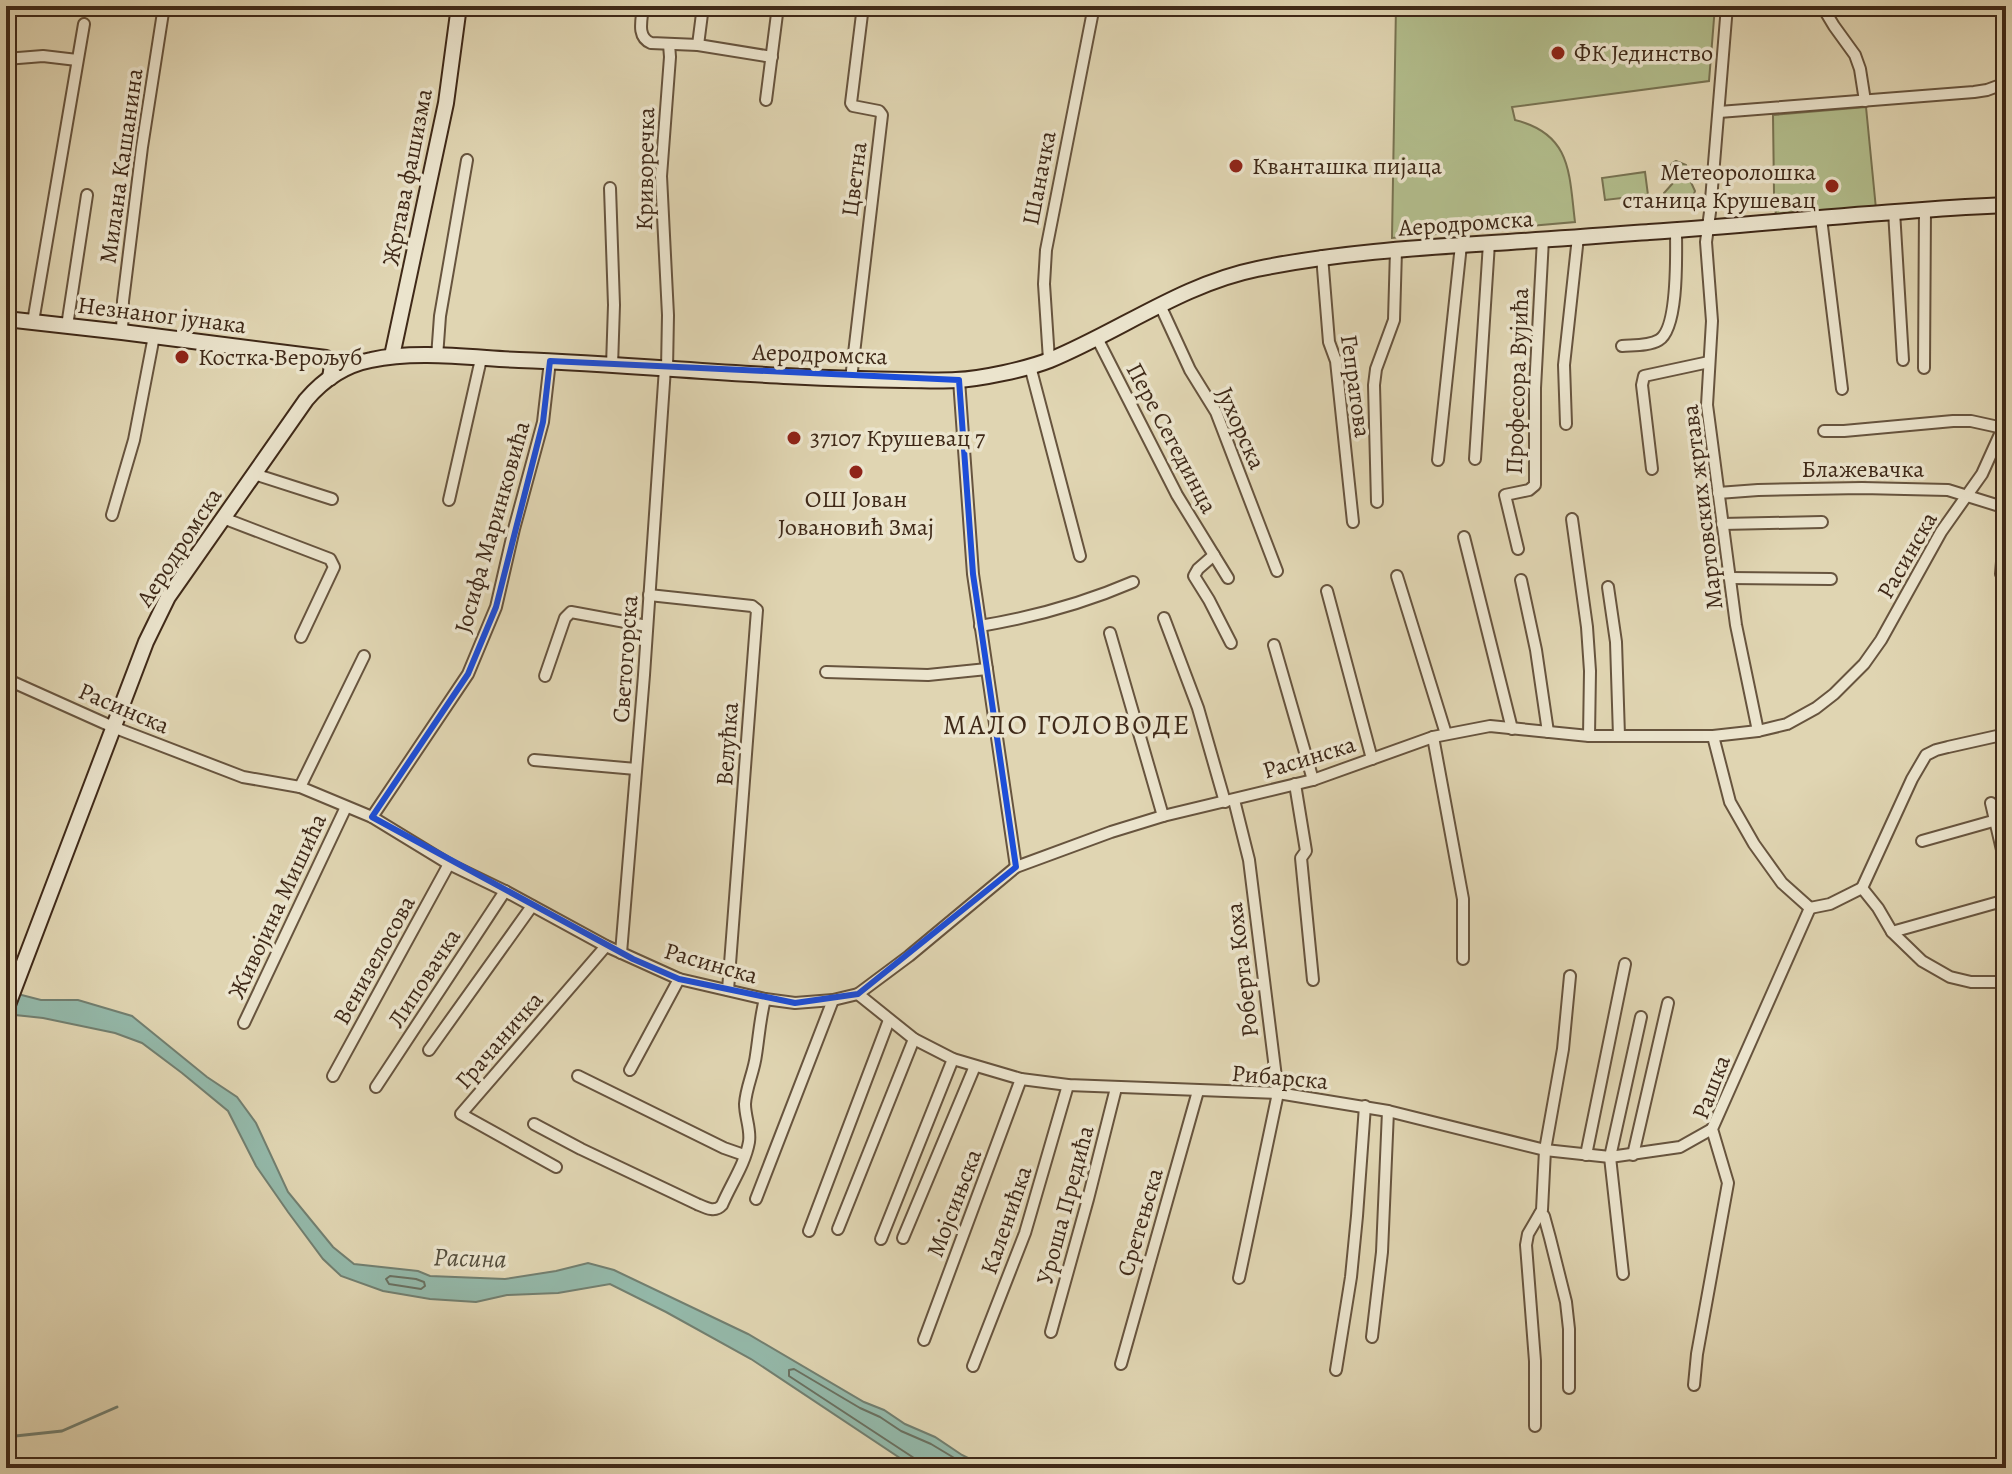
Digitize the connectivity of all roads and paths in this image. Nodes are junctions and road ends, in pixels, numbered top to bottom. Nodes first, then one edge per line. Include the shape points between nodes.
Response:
1 (164, 6) edge
2 (459, 6) edge
3 (643, 6) edge
4 (703, 6) edge
5 (778, 6) edge
6 (863, 6) edge
7 (1094, 6) edge
8 (1727, 6) edge
9 (1822, 6) edge
10 (84, 24) dead end
11 (669, 44) junction
12 (698, 45) junction
13 (772, 57) junction
14 (6, 59) edge
15 (77, 60) junction
16 (2006, 83) edge
17 (766, 100) dead end
18 (1865, 101) junction
19 (1719, 112) junction
20 (467, 160) dead end
21 (610, 188) dead end
22 (87, 195) dead end
23 (2006, 205) edge
24 (1925, 208) junction
25 (1894, 211) junction
26 (1821, 218) junction
27 (1708, 228) junction
28 (1676, 230) junction
29 (1578, 237) junction
30 (1543, 239) junction
31 (1489, 243) junction
32 (1461, 245) junction
33 (1396, 250) junction
34 (1322, 256) junction
35 (1160, 305) junction
36 (6, 319) edge
37 (33, 322) junction
38 (67, 326) junction
39 (122, 332) junction
40 (154, 336) junction
41 (1097, 338) junction
42 (1622, 346) dead end
43 (392, 356) junction
44 (437, 357) junction
45 (481, 359) junction
46 (1049, 360) junction
47 (1903, 360) dead end
48 (367, 361) junction
49 (550, 361) junction
50 (1709, 362) junction
51 (612, 366) junction
52 (666, 366) junction
53 (1030, 366) junction
54 (326, 368) junction
55 (1924, 368) dead end
56 (851, 379) junction
57 (959, 380) junction
58 (1842, 389) dead end
59 (1566, 424) dead end
60 (2004, 424) edge
61 (1824, 431) dead end
62 (2000, 448) edge
63 (1475, 459) dead end
64 (1438, 460) dead end
65 (1652, 469) dead end
66 (254, 474) junction
67 (1718, 493) junction
68 (1968, 496) junction
69 (332, 499) dead end
70 (449, 500) dead end
71 (1377, 502) dead end
72 (2006, 511) edge
73 (112, 515) dead end
74 (223, 518) junction
75 (1572, 519) dead end
76 (1353, 522) dead end
77 (1822, 522) dead end
78 (1722, 524) junction
79 (1464, 537) dead end
80 (1518, 549) dead end
81 (1214, 555) junction
82 (1080, 556) dead end
83 (1277, 571) dead end
84 (2001, 574) dead end
85 (1397, 576) dead end
86 (1228, 578) dead end
87 (1730, 578) junction
88 (1831, 579) dead end
89 (1521, 580) dead end
90 (1133, 582) dead end
91 (1608, 587) dead end
92 (1327, 591) dead end
93 (649, 595) junction
94 (1164, 618) dead end
95 (647, 626) junction
96 (980, 626) junction
97 (1110, 633) dead end
98 (301, 637) dead end
99 (1231, 643) dead end
100 (1274, 645) dead end
101 (364, 656) dead end
102 (987, 669) junction
103 (826, 672) dead end
104 (545, 676) dead end
105 (6, 679) edge
106 (113, 727) junction
107 (1512, 729) junction
108 (1758, 731) junction
109 (1548, 732) junction
110 (1446, 734) junction
111 (2006, 734) edge
112 (1589, 736) junction
113 (1619, 736) junction
114 (1713, 736) junction
115 (1433, 737) junction
116 (1372, 759) junction
117 (534, 760) dead end
118 (636, 769) junction
119 (1313, 780) junction
120 (1295, 784) junction
121 (300, 787) junction
122 (1230, 801) junction
123 (1991, 803) dead end
124 (346, 807) junction
125 (1163, 816) junction
126 (372, 817) junction
127 (1993, 821) junction
128 (1922, 841) dead end
129 (449, 864) junction
130 (1016, 867) junction
131 (2006, 867) edge
132 (1862, 888) junction
133 (505, 891) junction
134 (2006, 900) edge
135 (532, 906) junction
136 (1810, 908) junction
137 (1892, 932) junction
138 (606, 946) junction
139 (621, 953) junction
140 (1463, 959) dead end
141 (1625, 964) dead end
142 (1570, 976) dead end
143 (679, 979) junction
144 (1313, 980) dead end
145 (2006, 982) edge
146 (728, 990) junction
147 (858, 994) junction
148 (765, 999) junction
149 (833, 1000) junction
150 (1668, 1003) dead end
151 (6, 1010) edge
152 (1641, 1017) dead end
153 (889, 1020) junction
154 (244, 1023) dead end
155 (914, 1039) junction
156 (429, 1050) dead end
157 (953, 1059) junction
158 (975, 1066) junction
159 (630, 1070) dead end
160 (333, 1076) dead end
161 (578, 1076) dead end
162 (1021, 1079) junction
163 (1068, 1085) junction
164 (376, 1087) dead end
165 (1116, 1088) junction
166 (1198, 1091) junction
167 (1278, 1093) junction
168 (1365, 1106) junction
169 (1388, 1111) junction
170 (534, 1124) dead end
171 (1712, 1129) junction
172 (1545, 1150) junction
173 (744, 1155) junction
174 (1586, 1155) junction
175 (1633, 1155) junction
176 (1610, 1157) junction
177 (556, 1167) dead end
178 (756, 1199) dead end
179 (1540, 1214) junction
180 (838, 1229) dead end
181 (809, 1231) dead end
182 (903, 1238) dead end
183 (881, 1239) dead end
184 (1623, 1274) dead end
185 (1239, 1278) dead end
186 (1051, 1332) dead end
187 (1372, 1337) dead end
188 (924, 1340) dead end
189 (1121, 1364) dead end
190 (973, 1366) dead end
191 (1336, 1370) dead end
192 (1694, 1385) dead end
193 (1569, 1388) dead end
194 (1535, 1426) dead end

1 - 39 street, Милана Кашанина
2 - 43 street, Жртава фашизма via 446,103
3 - 11 street via 645,41
4 - 12 street
5 - 13 street
6 - 56 street, Цветна via 851,103 882,115
7 - 46 street, Шаначка via 1046,250
8 - 19 street, Мартовских жртава
9 - 18 street via 1855,55
10 - 15 street
11 - 12 street
11 - 52 street, Криворечка via 661,176
12 - 13 street
13 - 17 street
14 - 15 street
15 - 37 street
16 - 18 street via 1974,92
18 - 19 street
19 - 27 street, Мартовских жртава
20 - 44 street
21 - 51 street
22 - 38 street
23 - 24 street, Аеродромска
24 - 25 street, Аеродромска
24 - 55 street
25 - 26 street, Аеродромска
25 - 47 street
26 - 27 street, Аеродромска
26 - 58 street
27 - 28 street, Аеродромска
27 - 50 street, Мартовских жртава
28 - 29 street, Аеродромска
28 - 42 street via 1673,305 1665,333 1658,340
29 - 30 street, Аеродромска
29 - 59 street via 1564,365
30 - 31 street, Аеродромска
30 - 80 street, Професора Вујића via 1535,485 1505,495
31 - 32 street, Аеродромска
31 - 63 street
32 - 33 street, Аеродромска
32 - 64 street
33 - 34 street, Аеродромска
33 - 71 street via 1394,320 1374,385
34 - 35 street, Аеродромска via 1231,275
34 - 76 street, Гепратова
35 - 41 street, Аеродромска
35 - 83 street, Јухорска via 1216,412
36 - 37 street, Незнаног јунака
37 - 38 street, Незнаног јунака
38 - 39 street, Незнаног јунака
39 - 40 street, Незнаног јунака
40 - 54 street, Незнаног јунака
40 - 73 street via 134,440
41 - 46 street, Аеродромска
41 - 81 street, Пере Сегединца via 1177,495
43 - 44 street, Аеродромска
43 - 48 street, Аеродромска
44 - 45 street, Аеродромска
45 - 49 street, Аеродромска
45 - 70 street
46 - 53 street, Аеродромска
48 - 54 street, Незнаног јунака
48 - 54 street, Аеродромска
49 - 51 street, Аеродромска
49 - 126 street, Јосифа Маринковића via 543,422 496,607 468,674
50 - 65 street via 1644,376
50 - 67 street, Мартовских жртава via 1707,405
51 - 52 street, Аеродромска
52 - 56 street, Аеродромска
52 - 93 street, Светогорска
53 - 57 street, Аеродромска
53 - 82 street
54 - 66 street, Аеродромска
56 - 57 street, Аеродромска
57 - 96 street
60 - 61 street via 1953,421
60 - 62 street, Расинска
62 - 68 street, Расинска
66 - 69 street
66 - 74 street, Аеродромска
67 - 68 street, Блажевачка via 1862,488 1948,490
67 - 78 street, Мартовских жртава
68 - 72 street, Блажевачка
68 - 108 street, Расинска via 1941,532 1864,664 1816,708 1787,724
72 - 84 street, Блажевачка
74 - 98 street via 334,563
74 - 106 street, Аеродромска via 168,597
75 - 112 street via 1587,627
77 - 78 street
78 - 87 street, Мартовских жртава
79 - 107 street
81 - 86 street, Пере Сегединца
81 - 99 street via 1194,576
85 - 110 street
87 - 88 street
87 - 108 street, Мартовских жртава
89 - 109 street
90 - 96 street via 1046,614
91 - 113 street
92 - 116 street
93 - 95 street, Светогорска
93 - 146 street, Велућка via 757,610
94 - 122 street, Роберта Коха
95 - 104 street via 571,612
95 - 118 street, Светогорска
96 - 102 street
97 - 125 street
100 - 119 street
101 - 121 street
102 - 103 street via 928,675
102 - 130 street
105 - 106 street, Расинска
106 - 121 street, Расинска via 243,777
106 - 151 street, Аеродромска
107 - 109 street, Расинска
107 - 110 street, Расинска via 1490,726
108 - 114 street, Расинска
109 - 112 street, Расинска
110 - 115 street, Расинска
111 - 132 street via 1926,755
112 - 113 street, Расинска
113 - 114 street, Расинска
114 - 136 street via 1730,802 1782,883
115 - 116 street, Расинска
115 - 140 street via 1463,899
116 - 119 street, Расинска
117 - 118 street
118 - 139 street, Светогорска
119 - 120 street, Расинска
120 - 122 street, Расинска
120 - 144 street via 1306,851 1301,858
121 - 124 street, Расинска
122 - 125 street, Расинска
122 - 167 street, Роберта Коха via 1249,860
123 - 127 street
124 - 126 street, Расинска
124 - 154 street, Живојина Мишића
125 - 130 street, Расинска
126 - 129 street, Расинска
127 - 128 street
127 - 131 street
129 - 133 street, Расинска
129 - 160 street, Венизелосова
130 - 147 street, Расинска
132 - 136 street
132 - 137 street
133 - 135 street, Расинска
133 - 164 street, Липовачка
134 - 137 street
135 - 138 street, Расинска
135 - 156 street
136 - 171 street, Рашка
137 - 145 street via 1922,961 1950,977
138 - 139 street, Расинска
138 - 177 street, Грачаничка via 461,1114
139 - 143 street, Расинска
141 - 174 street
142 - 172 street
143 - 146 street, Расинска
143 - 159 street
146 - 148 street, Расинска
147 - 149 street, Расинска
147 - 153 street, Рибарска
148 - 149 street, Расинска
148 - 173 street via 746,1095 749,1140
149 - 178 street
150 - 175 street
152 - 176 street
153 - 155 street, Рибарска
153 - 181 street
155 - 157 street, Рибарска
155 - 180 street
157 - 158 street, Рибарска
157 - 183 street
158 - 162 street, Рибарска
158 - 182 street
161 - 173 street
162 - 163 street, Рибарска
162 - 188 street, Мојсињска
163 - 165 street, Рибарска
163 - 190 street, Каленићка via 1025,1233
165 - 166 street, Рибарска
165 - 186 street, Уроша Предића
166 - 167 street, Рибарска
166 - 189 street, Сретењска
167 - 168 street, Рибарска
167 - 185 street, Роберта Коха
168 - 169 street, Рибарска
168 - 191 street via 1353,1262
169 - 172 street, Рибарска
169 - 187 street
170 - 173 street via 714,1210 722,1205
171 - 175 street, Рибарска via 1680,1147
171 - 192 street, Рашка via 1728,1183
172 - 174 street, Рибарска
172 - 179 street
174 - 176 street, Рибарска
175 - 176 street, Рибарска
176 - 184 street
179 - 193 street via 1566,1302
179 - 194 street via 1526,1245

